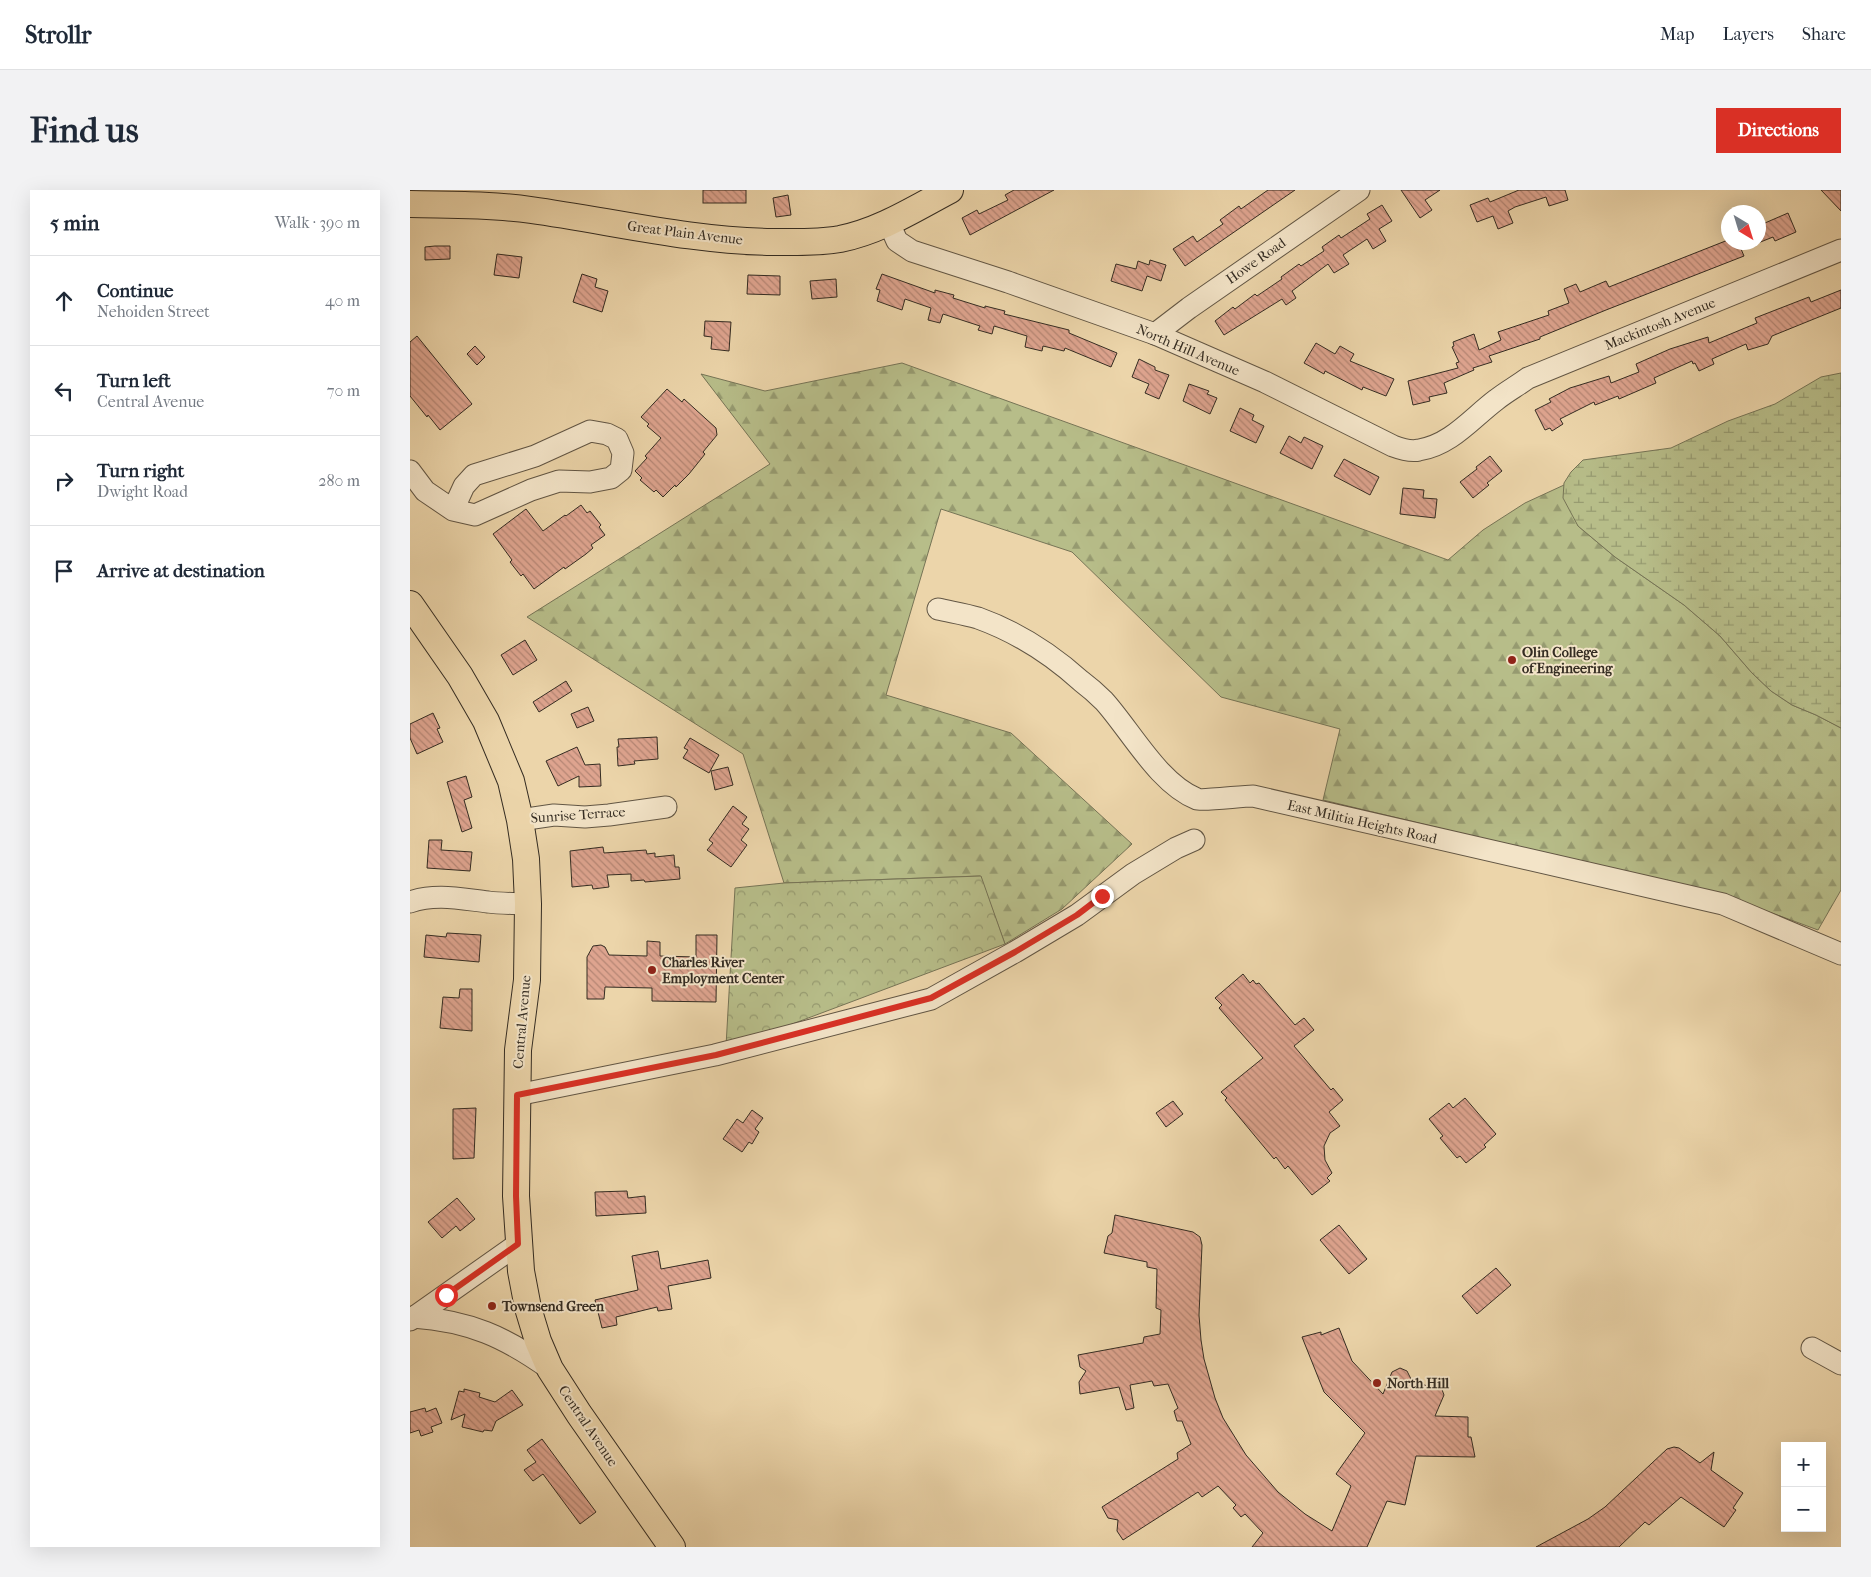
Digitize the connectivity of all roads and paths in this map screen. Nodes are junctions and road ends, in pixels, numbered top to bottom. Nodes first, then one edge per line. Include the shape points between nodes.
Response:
1 (950, 190) edge
2 (1359, 190) edge
3 (410, 204) edge
4 (889, 223) junction
5 (1841, 250) edge
6 (1155, 334) junction
7 (1485, 410) joint
8 (410, 471) edge
9 (453, 510) junction
10 (410, 604) edge
11 (938, 609) dead end
12 (666, 807) dead end
13 (520, 820) junction
14 (1194, 840) dead end
15 (410, 902) edge
16 (528, 904) junction
17 (1841, 954) edge
18 (517, 1095) junction
19 (518, 1244) junction
20 (412, 1319) edge
21 (1812, 1348) dead end
22 (1841, 1364) edge
23 (550, 1369) junction
24 (672, 1547) edge

1 - 4 main road, Great Plain Avenue
2 - 6 street, Howe Road
3 - 4 main road, Great Plain Avenue via 530,210 686,236 752,242 811,243 841,238
4 - 6 street, North Hill Avenue via 897,241 912,251
5 - 7 street, Mackintosh Avenue via 1528,378
6 - 7 street, North Hill Avenue via 1266,382 1393,446 1408,450 1420,450 1443,441
8 - 9 street via 425,490
9 - 9 street via 464,486 474,475 535,456 590,431 617,439 624,453 621,470 611,478 590,482 559,481 475,515
10 - 13 main road, Central Avenue via 460,676 486,721 511,781
11 - 17 street, East Militia Heights Road via 978,618 1025,639 1058,660 1103,700 1147,756 1182,793 1200,800 1253,796 1723,904
12 - 13 street, Sunrise Terrace via 609,816 554,815
13 - 16 main road, Central Avenue
14 - 18 street via 1133,874 1077,915 931,998 716,1055
15 - 16 street via 422,898 452,897
16 - 18 main road, Central Avenue
18 - 19 main road, Central Avenue
19 - 20 street
19 - 23 main road, Central Avenue via 528,1308
20 - 23 street via 445,1320 494,1334
21 - 22 street
23 - 24 main road, Central Avenue

